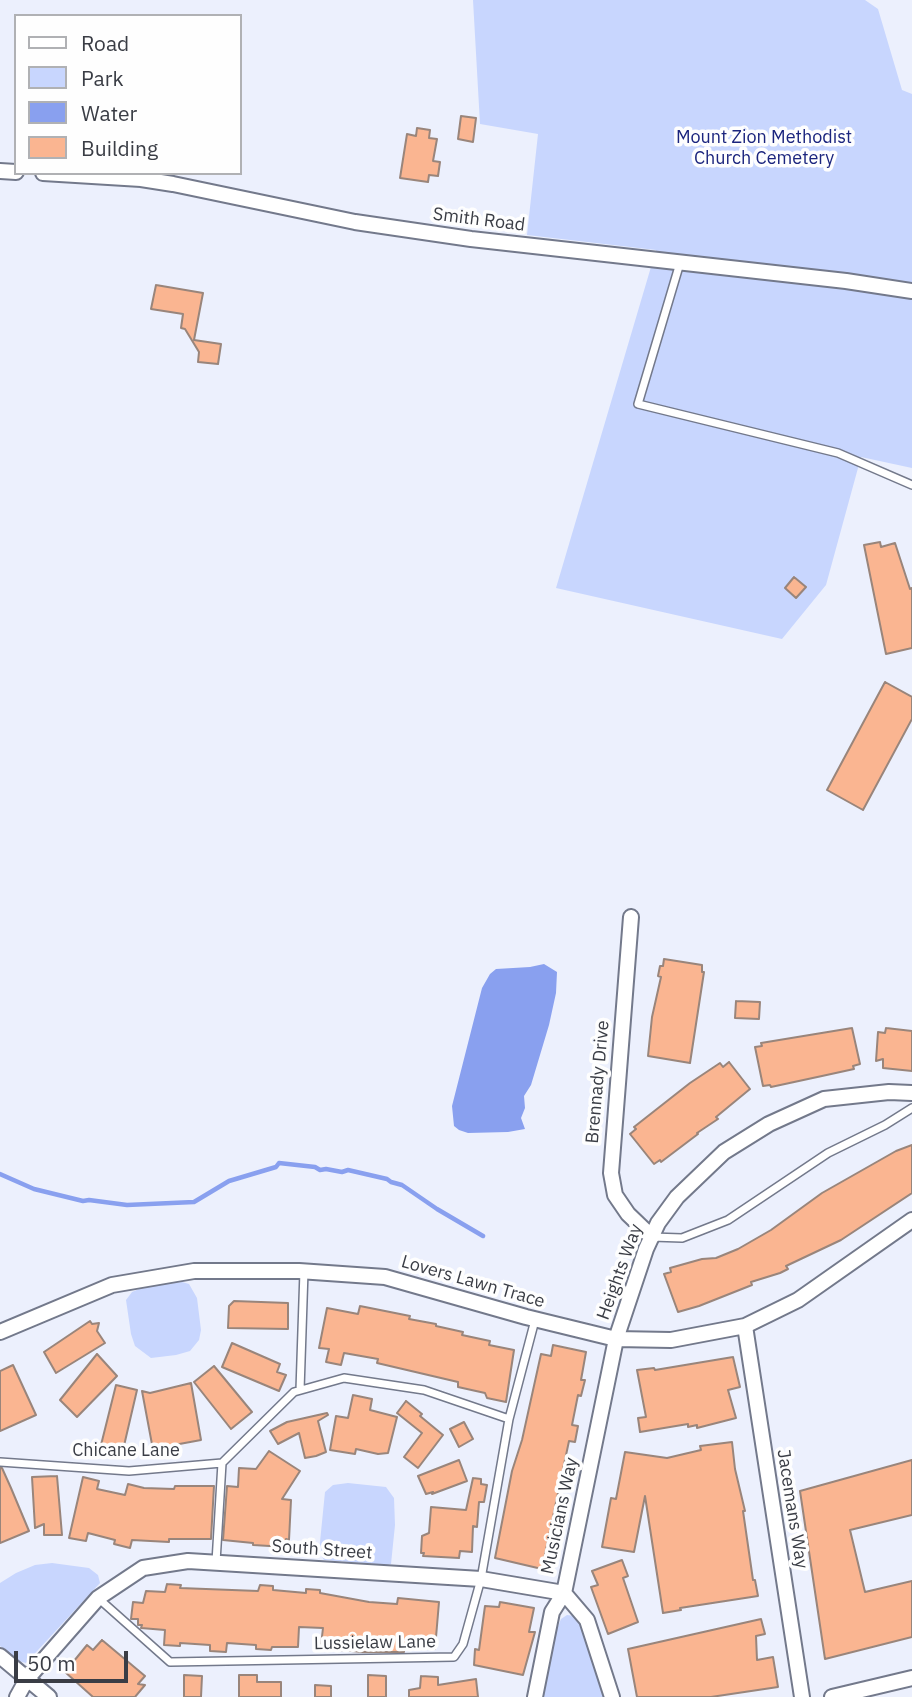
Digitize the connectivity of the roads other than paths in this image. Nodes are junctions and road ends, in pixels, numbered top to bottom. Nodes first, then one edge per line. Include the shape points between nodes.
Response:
1 (76, 175) edge
2 (680, 262) junction
3 (912, 291) edge
4 (912, 485) edge
5 (631, 917) dead end
6 (912, 1094) edge
7 (912, 1108) edge
8 (912, 1220) edge
9 (652, 1237) junction
10 (304, 1271) junction
11 (536, 1320) junction
12 (745, 1326) junction
13 (0, 1332) edge
14 (616, 1339) junction
15 (300, 1391) junction
16 (509, 1419) junction
17 (0, 1462) edge
18 (222, 1463) junction
19 (216, 1563) junction
20 (481, 1579) junction
21 (564, 1593) junction
22 (98, 1598) junction
23 (0, 1656) edge
24 (912, 1678) edge
25 (27, 1679) junction
26 (17, 1697) edge
27 (49, 1697) edge
28 (535, 1697) edge
29 (612, 1697) edge
30 (802, 1697) edge
31 (832, 1697) edge

1 - 2 street, Smith Road via 141,179 471,239
2 - 3 street, Smith Road
2 - 4 lane via 638,404 838,453
5 - 9 street, Brennady Drive via 611,1173 615,1195
6 - 9 street, Heights Way via 824,1099 769,1124 724,1152 677,1197
7 - 9 lane via 828,1153 728,1220 682,1238
8 - 12 street, Lovers Lawn Trace via 798,1300
9 - 14 street, Heights Way
10 - 11 street, Lovers Lawn Trace via 385,1277
10 - 13 street, Lovers Lawn Trace via 194,1271 112,1285
10 - 15 lane
11 - 14 street, Lovers Lawn Trace
11 - 16 lane, Lussielaw Lane
12 - 14 street, Lovers Lawn Trace via 671,1340
12 - 30 street, Jacemans Way
14 - 21 street, Musicians Way
15 - 16 lane via 344,1378 424,1390
15 - 18 lane
16 - 20 lane, Lussielaw Lane
17 - 18 lane, Chicane Lane via 129,1471
18 - 19 lane
19 - 20 street, South Street
19 - 22 street, South Street via 188,1561 144,1568
20 - 21 street, South Street
20 - 22 lane, Lussielaw Lane via 463,1644 454,1657 170,1662
21 - 28 street, Musicians Way via 552,1612
21 - 29 street via 587,1620
22 - 25 street, South Street
23 - 25 street
24 - 31 street
25 - 26 street, South Street
25 - 27 street

